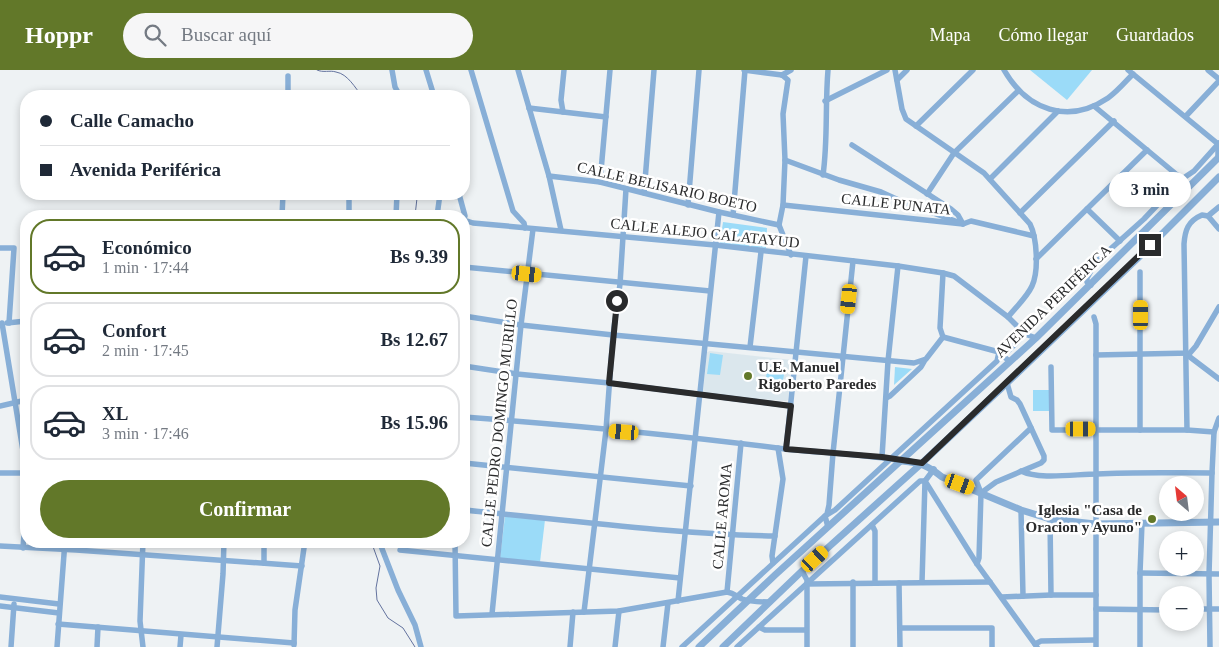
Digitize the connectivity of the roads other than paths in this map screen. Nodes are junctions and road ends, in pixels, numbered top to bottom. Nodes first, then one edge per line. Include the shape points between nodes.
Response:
1 (392, 70) edge
2 (426, 70) edge
3 (471, 70) edge
4 (518, 70) edge
5 (564, 70) edge
6 (610, 70) edge
7 (654, 70) edge
8 (699, 70) edge
9 (744, 70) edge
10 (791, 70) edge
11 (828, 70) edge
12 (888, 70) edge
13 (895, 70) edge
14 (907, 70) edge
15 (972, 70) edge
16 (1004, 70) edge
17 (1208, 70) edge
18 (759, 71) edge
19 (1131, 72) edge
20 (782, 75) junction
21 (288, 76) dead end
22 (897, 80) junction
23 (1219, 80) edge
24 (288, 90) edge
25 (396, 90) edge
26 (432, 90) edge
27 (1018, 91) junction
28 (825, 101) junction
29 (1094, 106) junction
30 (529, 108) junction
31 (1058, 111) junction
32 (563, 112) junction
33 (606, 116) junction
34 (1186, 116) junction
35 (1114, 122) junction
36 (916, 126) junction
37 (1219, 144) edge
38 (852, 145) dead end
39 (1148, 150) junction
40 (954, 153) junction
41 (1218, 159) edge
42 (785, 160) junction
43 (823, 175) junction
44 (549, 176) junction
45 (1219, 178) edge
46 (990, 179) junction
47 (1182, 180) junction
48 (600, 182) junction
49 (626, 189) junction
50 (644, 193) junction
51 (927, 194) junction
52 (688, 205) junction
53 (783, 205) junction
54 (1219, 207) edge
55 (1087, 209) junction
56 (719, 212) junction
57 (1020, 213) junction
58 (733, 215) junction
59 (1208, 216) junction
60 (470, 221) edge
61 (961, 224) junction
62 (779, 225) junction
63 (525, 228) junction
64 (533, 229) junction
65 (1219, 229) edge
66 (561, 230) junction
67 (1034, 236) junction
68 (623, 237) junction
69 (1120, 240) junction
70 (714, 246) junction
71 (0, 248) edge
72 (760, 252) junction
73 (791, 255) junction
74 (806, 256) junction
75 (1036, 259) junction
76 (853, 261) junction
77 (898, 266) junction
78 (470, 268) edge
79 (943, 272) junction
80 (1140, 272) dead end
81 (527, 274) junction
82 (620, 284) junction
83 (1091, 285) junction
84 (710, 291) junction
85 (1219, 307) edge
86 (1008, 316) junction
87 (470, 317) edge
88 (1094, 317) dead end
89 (20, 322) edge
90 (1, 323) edge
91 (9, 323) junction
92 (521, 325) junction
93 (1025, 334) junction
94 (613, 335) junction
95 (943, 337) junction
96 (1036, 338) junction
97 (705, 342) junction
98 (750, 348) junction
99 (797, 352) junction
100 (999, 352) junction
101 (1141, 353) junction
102 (1186, 354) junction
103 (1096, 355) junction
104 (843, 356) junction
105 (926, 359) junction
106 (888, 361) junction
107 (1010, 362) junction
108 (470, 367) edge
109 (1051, 368) dead end
110 (517, 374) junction
111 (1219, 379) edge
112 (609, 383) junction
113 (1007, 383) junction
114 (701, 395) junction
115 (886, 398) junction
116 (20, 402) edge
117 (16, 403) junction
118 (0, 406) edge
119 (791, 406) junction
120 (470, 417) edge
121 (1219, 418) edge
122 (513, 421) junction
123 (1031, 428) junction
124 (20, 429) edge
125 (1096, 429) junction
126 (606, 430) junction
127 (1140, 430) junction
128 (1187, 430) junction
129 (1214, 432) junction
130 (695, 438) junction
131 (741, 443) junction
132 (778, 448) junction
133 (786, 449) junction
134 (833, 453) junction
135 (882, 457) junction
136 (890, 459) junction
137 (902, 461) junction
138 (922, 463) junction
139 (470, 464) edge
140 (507, 467) junction
141 (934, 469) junction
142 (1021, 472) junction
143 (0, 473) edge
144 (20, 473) edge
145 (1212, 473) junction
146 (1096, 474) junction
147 (599, 478) junction
148 (925, 481) junction
149 (691, 486) junction
150 (981, 492) junction
151 (1021, 510) junction
152 (470, 511) edge
153 (503, 514) junction
154 (826, 516) junction
155 (1050, 519) junction
156 (1215, 522) edge
157 (594, 523) junction
158 (1142, 523) junction
159 (1095, 524) junction
160 (872, 525) junction
161 (828, 527) junction
162 (685, 532) junction
163 (732, 536) junction
164 (775, 536) junction
165 (0, 546) edge
166 (20, 548) edge
167 (23, 548) edge
168 (143, 548) edge
169 (224, 548) edge
170 (264, 548) edge
171 (304, 548) edge
172 (382, 548) edge
173 (455, 548) edge
174 (64, 550) junction
175 (400, 550) dead end
176 (143, 555) junction
177 (455, 555) junction
178 (224, 560) junction
179 (497, 560) junction
180 (264, 563) junction
181 (773, 563) junction
182 (977, 564) junction
183 (302, 566) junction
184 (589, 570) junction
185 (802, 571) junction
186 (1140, 573) junction
187 (1219, 574) edge
188 (1209, 575) junction
189 (680, 578) junction
190 (853, 582) junction
191 (875, 582) junction
192 (922, 582) junction
193 (990, 582) junction
194 (899, 583) junction
195 (807, 584) junction
196 (727, 592) junction
197 (1051, 595) junction
198 (1096, 595) junction
199 (738, 596) junction
200 (1023, 596) junction
201 (0, 597) edge
202 (1002, 597) junction
203 (14, 599) junction
204 (678, 601) junction
205 (749, 601) junction
206 (770, 602) junction
207 (668, 603) junction
208 (59, 604) junction
209 (0, 606) edge
210 (14, 607) junction
211 (1096, 609) junction
212 (1204, 609) edge
213 (1210, 609) junction
214 (1219, 609) edge
215 (1140, 610) junction
216 (1159, 610) edge
217 (619, 611) junction
218 (573, 612) junction
219 (584, 612) junction
220 (59, 613) junction
221 (492, 614) junction
222 (58, 624) junction
223 (98, 627) junction
224 (759, 627) junction
225 (900, 628) junction
226 (142, 630) junction
227 (806, 630) junction
228 (181, 635) junction
229 (218, 638) junction
230 (1096, 644) edge
231 (294, 645) edge
232 (1036, 645) edge
233 (10, 647) edge
234 (57, 647) edge
235 (97, 647) edge
236 (143, 647) edge
237 (180, 647) edge
238 (217, 647) edge
239 (421, 647) edge
240 (570, 647) edge
241 (615, 647) edge
242 (663, 647) edge
243 (682, 647) edge
244 (699, 647) edge
245 (722, 647) edge
246 (737, 647) edge
247 (807, 647) edge
248 (853, 647) edge
249 (900, 647) edge
250 (992, 647) edge
251 (1140, 647) edge
252 (1210, 647) edge

1 - 25 street
2 - 26 street
3 - 63 street via 513,211
4 - 30 street
5 - 32 street
6 - 33 street
7 - 50 street
8 - 52 street
9 - 18 street
9 - 58 street
10 - 20 street
11 - 28 street
12 - 28 street
13 - 22 street
14 - 22 street
15 - 36 street
16 - 27 street
17 - 23 street
18 - 20 street
19 - 29 street via 1114,93
19 - 34 street
20 - 42 street via 788,80 784,114
21 - 24 street
22 - 36 street via 904,116
23 - 34 street
27 - 31 street via 1043,107
27 - 40 street
28 - 43 street
29 - 31 street
29 - 35 street
30 - 32 street
30 - 44 street
31 - 46 street
32 - 33 street
33 - 48 street
34 - 37 street
35 - 39 street
35 - 57 street
36 - 40 street
37 - 41 street
37 - 47 street
38 - 51 street
39 - 47 street
39 - 55 street
40 - 46 street
40 - 51 street
41 - 83 street, AVENIDA PERIFÉRICA
42 - 43 street
42 - 53 street
43 - 61 street via 880,192
44 - 48 street, CALLE BELISARIO BOETO
44 - 66 street
45 - 113 street, AVENIDA PERIFÉRICA
46 - 57 street
47 - 69 street
48 - 49 street, CALLE BELISARIO BOETO
49 - 50 street, CALLE BELISARIO BOETO
49 - 68 street
50 - 52 street, CALLE BELISARIO BOETO
51 - 61 street via 951,208
52 - 56 street, CALLE BELISARIO BOETO
53 - 61 street, CALLE PUNATA
53 - 62 street
54 - 59 street
55 - 69 street
55 - 75 street
56 - 58 street, CALLE BELISARIO BOETO
56 - 70 street
57 - 67 street via 1030,224
58 - 62 street, CALLE BELISARIO BOETO
59 - 65 street
59 - 102 street via 1199,216 1185,231
60 - 63 street, CALLE ALEJO CALATAYUD
61 - 67 street, CALLE PUNATA via 978,222
62 - 73 street
63 - 64 street, CALLE ALEJO CALATAYUD
64 - 66 street, CALLE ALEJO CALATAYUD
64 - 81 street, CALLE PEDRO DOMINGO MURILLO
66 - 68 street, CALLE ALEJO CALATAYUD
67 - 75 street
68 - 70 street, CALLE ALEJO CALATAYUD
68 - 82 street
69 - 83 street via 1093,266 1087,278
70 - 72 street, CALLE ALEJO CALATAYUD
70 - 84 street
71 - 91 street via 14,248
72 - 73 street, CALLE ALEJO CALATAYUD
72 - 98 street
73 - 74 street, CALLE ALEJO CALATAYUD
74 - 76 street, CALLE ALEJO CALATAYUD
74 - 99 street
75 - 86 street via 1032,286
76 - 77 street, CALLE ALEJO CALATAYUD
76 - 104 street
77 - 79 street, CALLE ALEJO CALATAYUD
77 - 106 street
78 - 81 street
79 - 86 street via 954,276
79 - 95 street via 940,328
80 - 101 street
81 - 82 street
81 - 92 street, CALLE PEDRO DOMINGO MURILLO
82 - 84 street
82 - 94 street
83 - 96 street, AVENIDA PERIFÉRICA
84 - 97 street
85 - 102 street via 1196,346
86 - 93 street
87 - 92 street
88 - 103 street
89 - 91 street
90 - 91 street
90 - 117 street
92 - 94 street
92 - 110 street, CALLE PEDRO DOMINGO MURILLO
93 - 96 street
93 - 100 street via 1008,351
94 - 97 street
94 - 112 street
95 - 100 street
95 - 105 street
96 - 107 street, AVENIDA PERIFÉRICA
97 - 98 street
97 - 114 street
98 - 99 street
99 - 104 street
99 - 119 street
100 - 107 street
100 - 136 street via 997,361
101 - 102 street
101 - 103 street
101 - 127 street
102 - 111 street
102 - 128 street
103 - 125 street
104 - 106 street
104 - 134 street
105 - 106 street via 914,363
105 - 115 street
106 - 115 street
107 - 137 street, AVENIDA PERIFÉRICA
108 - 110 street
109 - 125 street via 1052,430
110 - 112 street
110 - 122 street, CALLE PEDRO DOMINGO MURILLO
112 - 114 street
112 - 126 street
113 - 123 street via 1011,397 1020,404
113 - 138 street, AVENIDA PERIFÉRICA
114 - 119 street
114 - 130 street
115 - 135 street
116 - 117 street
117 - 118 street
117 - 124 street
119 - 133 street
120 - 122 street
121 - 129 street
122 - 126 street
122 - 140 street, CALLE PEDRO DOMINGO MURILLO
123 - 142 street via 1044,460
123 - 150 street via 976,480
125 - 127 street
125 - 146 street
126 - 130 street
126 - 147 street
127 - 128 street
128 - 129 street
129 - 145 street
130 - 131 street
130 - 149 street
131 - 132 street
131 - 163 street, CALLE AROMA
132 - 133 street
132 - 164 street via 782,479
133 - 134 street
134 - 135 street
134 - 154 street
135 - 136 street
136 - 137 street
136 - 154 street
137 - 138 street
137 - 161 street, AVENIDA PERIFÉRICA
138 - 141 street
138 - 185 street, AVENIDA PERIFÉRICA
139 - 140 street
140 - 147 street
140 - 153 street, CALLE PEDRO DOMINGO MURILLO
141 - 148 street
141 - 150 street via 942,477
142 - 146 street via 1055,476
142 - 150 street
143 - 144 street
145 - 146 street
145 - 156 street
146 - 159 street
147 - 149 street
147 - 157 street
148 - 160 street via 920,481
148 - 182 street
148 - 192 street
149 - 162 street
150 - 151 street
150 - 182 street
151 - 155 street
151 - 200 street
152 - 153 street
153 - 157 street
153 - 179 street, CALLE PEDRO DOMINGO MURILLO
154 - 161 street
154 - 181 street
155 - 159 street
155 - 197 street
156 - 158 street
156 - 188 street
157 - 162 street
157 - 184 street
158 - 159 street
158 - 186 street
159 - 198 street
160 - 191 street via 875,531
160 - 195 street
161 - 205 street, AVENIDA PERIFÉRICA
162 - 163 street
162 - 189 street
163 - 164 street
163 - 196 street, CALLE AROMA
164 - 181 street
165 - 166 street
167 - 174 street
168 - 176 street
169 - 178 street
170 - 180 street
171 - 183 street
172 - 239 street via 415,625
173 - 177 street
174 - 176 street
174 - 208 street
175 - 177 street
176 - 178 street
176 - 226 street
177 - 179 street
177 - 221 street via 456,616
178 - 180 street
178 - 229 street
179 - 184 street
179 - 221 street, CALLE PEDRO DOMINGO MURILLO
180 - 183 street
181 - 199 street
182 - 193 street
183 - 231 street via 295,610
184 - 189 street
184 - 219 street
185 - 195 street
185 - 206 street, AVENIDA PERIFÉRICA
186 - 188 street
186 - 215 street
187 - 188 street
188 - 213 street
189 - 204 street
190 - 191 street
190 - 195 street
190 - 248 street
191 - 194 street
192 - 193 street
192 - 194 street
193 - 202 street
194 - 225 street
195 - 224 street
195 - 227 street
196 - 199 street
196 - 204 street
197 - 198 street
197 - 200 street
198 - 211 street
199 - 205 street
199 - 243 street
200 - 202 street
201 - 203 street
202 - 232 street
203 - 208 street
203 - 210 street
204 - 207 street
205 - 206 street
205 - 244 street
206 - 245 street, AVENIDA PERIFÉRICA
207 - 217 street
207 - 242 street
208 - 220 street
209 - 210 street
210 - 220 street
210 - 233 street
211 - 215 street
211 - 230 street
212 - 213 street
213 - 214 street
213 - 252 street
215 - 216 street
215 - 251 street
217 - 219 street
217 - 241 street
218 - 219 street
218 - 221 street
218 - 240 street
220 - 222 street
222 - 223 street
222 - 234 street
223 - 226 street
223 - 235 street
224 - 227 street via 765,630
224 - 246 street
225 - 249 street
225 - 250 street via 992,628
226 - 228 street
226 - 236 street
227 - 247 street
228 - 229 street
228 - 237 street
229 - 231 street
229 - 238 street
230 - 232 street via 1041,641

